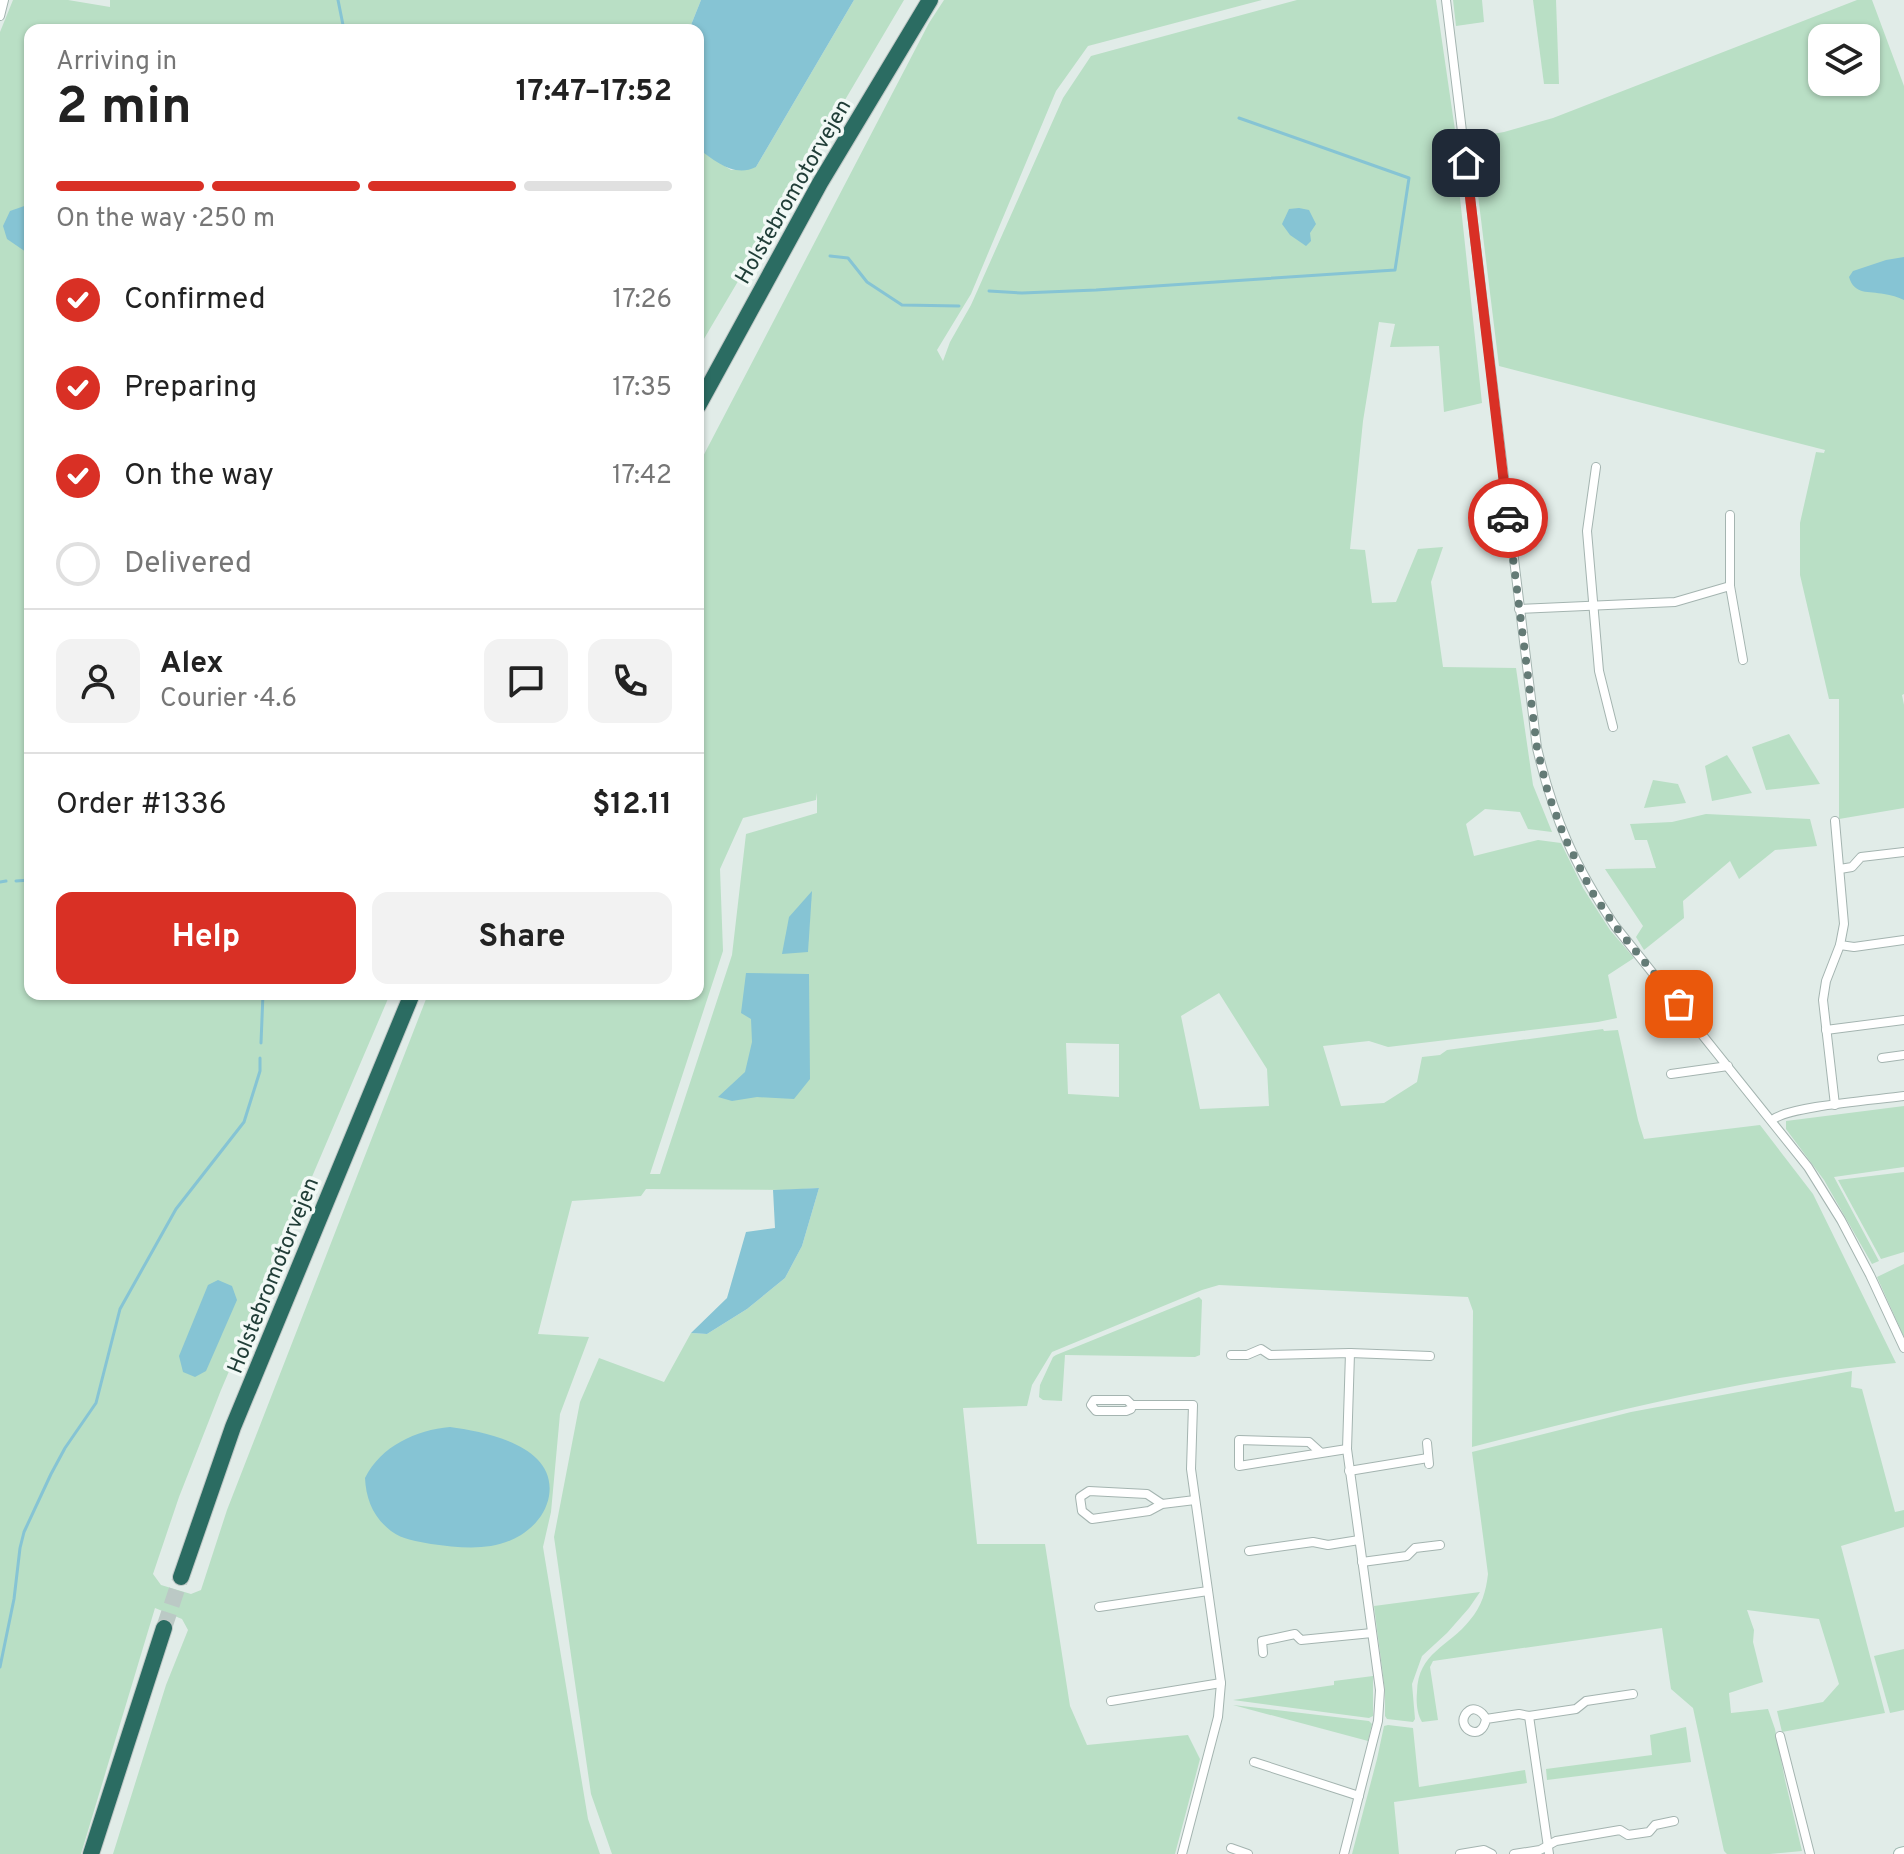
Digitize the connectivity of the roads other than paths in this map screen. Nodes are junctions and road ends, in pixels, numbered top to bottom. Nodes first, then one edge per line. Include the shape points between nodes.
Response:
1 (4, 0) edge
2 (930, 0) edge
3 (1446, 0) edge
4 (0, 16) edge
5 (704, 395) edge
6 (1596, 467) dead end
7 (1730, 515) dead end
8 (1730, 586) junction
9 (1595, 605) junction
10 (1519, 609) junction
11 (1743, 660) dead end
12 (1613, 727) dead end
13 (1835, 821) dead end
14 (1904, 852) edge
15 (1840, 869) junction
16 (1904, 940) edge
17 (1840, 945) junction
18 (410, 1000) edge
19 (1904, 1020) edge
20 (1826, 1030) junction
21 (1904, 1055) edge
22 (1882, 1058) dead end
23 (1728, 1066) junction
24 (1671, 1074) dead end
25 (1904, 1096) edge
26 (1835, 1105) junction
27 (1772, 1120) junction
28 (1904, 1348) edge
29 (1350, 1353) junction
30 (1231, 1355) dead end
31 (1430, 1356) dead end
32 (1132, 1405) dead end
33 (1427, 1443) dead end
34 (1347, 1449) junction
35 (1320, 1452) junction
36 (1349, 1471) junction
37 (1195, 1500) junction
38 (1162, 1504) junction
39 (1359, 1540) junction
40 (1440, 1545) dead end
41 (1249, 1551) dead end
42 (1362, 1562) junction
43 (181, 1577) tunnel mouth
44 (1208, 1591) junction
45 (1099, 1607) dead end
46 (164, 1628) tunnel mouth
47 (1372, 1633) junction
48 (1263, 1653) dead end
49 (1221, 1683) junction
50 (1633, 1694) dead end
51 (1111, 1701) dead end
52 (1529, 1716) junction
53 (1486, 1719) dead end
54 (1780, 1736) dead end
55 (1254, 1762) dead end
56 (1359, 1796) junction
57 (1674, 1821) dead end
58 (1231, 1848) dead end
59 (1548, 1850) edge
60 (91, 1854) edge
61 (1182, 1854) edge
62 (1248, 1854) edge
63 (1344, 1854) edge
64 (1460, 1854) edge
65 (1492, 1854) edge
66 (1514, 1854) edge
67 (1810, 1854) edge

1 - 4 street
2 - 5 highway, Holstebromotorvejen via 820,183
3 - 10 street
6 - 9 street via 1587,531
7 - 8 street
8 - 9 street via 1675,602
8 - 11 street
9 - 10 street
9 - 12 street via 1599,671
10 - 23 street via 1537,748 1564,836 1615,926
13 - 15 street
14 - 15 street via 1861,857 1852,867
15 - 17 street
16 - 17 street
17 - 20 street via 1826,981
18 - 43 highway, Holstebromotorvejen via 233,1427
19 - 20 street
20 - 26 street
21 - 22 street
23 - 24 street
23 - 27 street
25 - 26 street
26 - 27 street
27 - 28 street via 1841,1220
29 - 30 street via 1270,1355 1261,1349
29 - 31 street
29 - 34 street
32 - 37 street via 1193,1405
33 - 36 street via 1428,1461
34 - 35 street
34 - 36 street
35 - 35 street via 1266,1461 1239,1466 1239,1440 1309,1442
36 - 39 street
37 - 38 street
37 - 44 street
38 - 38 street via 1149,1511 1092,1519 1082,1511 1080,1497 1089,1491 1147,1494
39 - 41 street
39 - 42 street
40 - 42 street
42 - 47 street
44 - 45 street
44 - 49 street
46 - 60 highway
47 - 48 street via 1301,1640 1295,1634 1262,1641
47 - 56 street via 1380,1690 1378,1721
49 - 51 street
49 - 61 street via 1218,1717
50 - 52 street
52 - 53 street
52 - 59 street
54 - 67 street
55 - 56 street
56 - 63 street
57 - 59 street via 1649,1832 1628,1835 1620,1830 1556,1841
58 - 62 street
59 - 66 street
64 - 65 street

